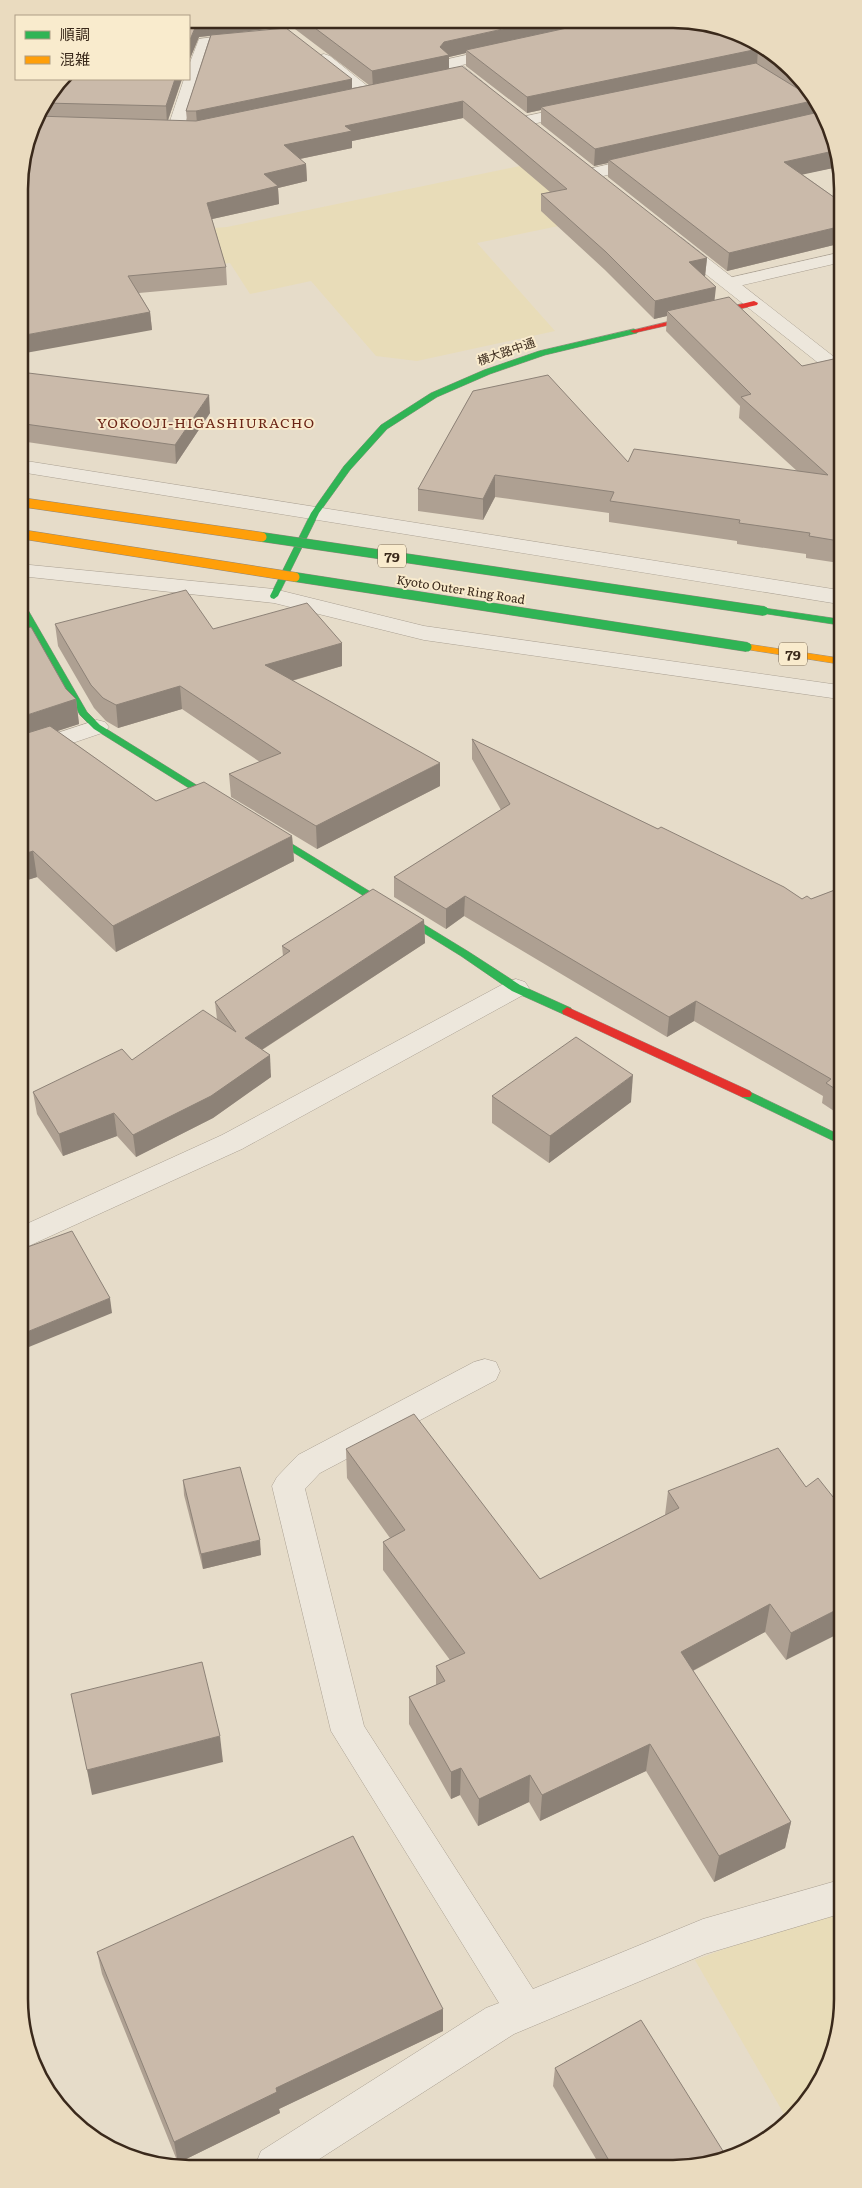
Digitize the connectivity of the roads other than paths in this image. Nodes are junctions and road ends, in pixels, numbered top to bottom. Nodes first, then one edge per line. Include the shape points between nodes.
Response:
1 (262, 36) edge
2 (516, 49) edge
3 (312, 50) edge
4 (464, 75) junction
5 (445, 79) edge
6 (388, 91) edge
7 (369, 95) junction
8 (494, 98) edge
9 (350, 99) edge
10 (592, 107) edge
11 (508, 110) edge
12 (523, 122) junction
13 (155, 129) edge
14 (538, 133) edge
15 (658, 158) edge
16 (575, 162) edge
17 (590, 174) junction
18 (606, 186) edge
19 (660, 229) edge
20 (834, 259) edge
21 (730, 283) junction
22 (754, 303) junction
23 (834, 366) edge
24 (28, 467) edge
25 (28, 503) edge
26 (315, 513) junction
27 (28, 535) edge
28 (28, 571) edge
29 (274, 596) junction
30 (834, 596) edge
31 (28, 617) edge
32 (834, 621) edge
33 (834, 660) edge
34 (834, 691) edge
35 (96, 727) junction
36 (28, 751) edge
37 (230, 810) edge
38 (247, 820) edge
39 (516, 988) junction
40 (834, 1137) edge
41 (28, 1235) edge
42 (485, 1371) dead end
43 (834, 1899) edge
44 (525, 2010) junction
45 (284, 2160) edge

1 - 13 street via 204,42 182,130
2 - 4 street via 450,63
3 - 7 street
4 - 5 street
4 - 8 street
6 - 7 street
7 - 9 street
10 - 12 street
11 - 12 street
12 - 14 street
15 - 17 street
16 - 17 street
17 - 18 street
19 - 21 street
20 - 21 street
21 - 22 street
22 - 23 street
22 - 26 street, 横大路中通 via 542,353 434,395 384,427 347,468
24 - 26 street
25 - 32 street, Kyoto Outer Ring Road / 79, bridge
26 - 29 street, 横大路中通
26 - 30 street
27 - 33 street, Kyoto Outer Ring Road / 79, bridge
28 - 29 street
29 - 34 street via 424,633
31 - 35 street via 83,713
35 - 36 street
35 - 37 street
38 - 39 street
39 - 40 street
39 - 41 street via 232,1142
42 - 44 street via 309,1464 288,1486 348,1731
43 - 44 street via 703,1937
44 - 45 street via 500,2021

